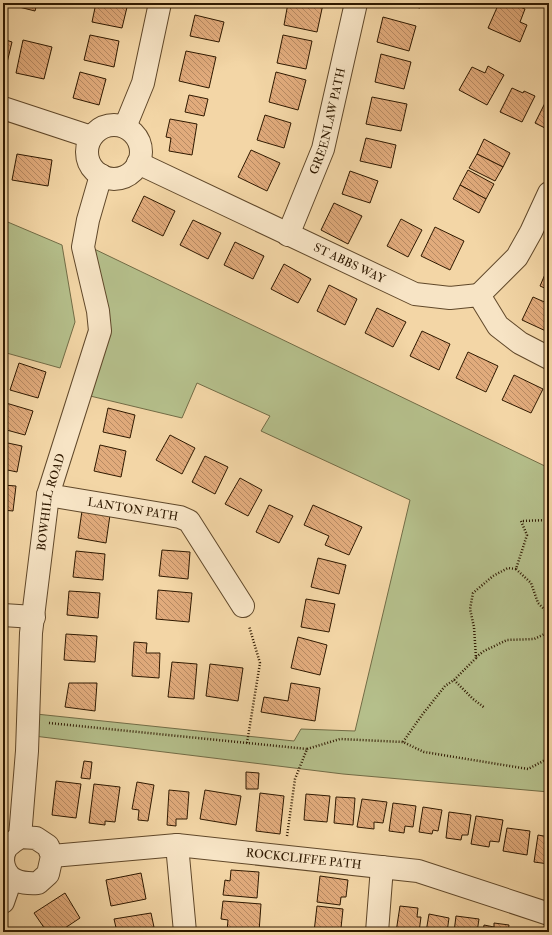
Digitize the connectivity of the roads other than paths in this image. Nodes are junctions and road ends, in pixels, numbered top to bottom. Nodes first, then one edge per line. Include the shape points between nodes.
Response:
1 (160, 3) edge
2 (356, 3) edge
3 (3, 108) edge
4 (125, 127) junction
5 (91, 137) junction
6 (138, 164) junction
7 (100, 175) junction
8 (549, 193) edge
9 (288, 235) junction
10 (479, 295) junction
11 (549, 358) edge
12 (48, 495) junction
13 (243, 606) road end
14 (3, 615) edge
15 (34, 617) junction
16 (20, 837) junction
17 (177, 845) junction
18 (52, 856) junction
19 (382, 867) junction
20 (11, 879) junction
21 (3, 902) edge
22 (549, 914) edge
23 (185, 932) edge
24 (377, 932) edge

1 - 4 street via 143,83
2 - 9 street, GREENLAW PATH via 323,149
3 - 5 street
4 - 5 street via 106,126 97,130
4 - 6 street via 134,133 139,142 141,153
5 - 7 street via 87,148 88,159 92,168
6 - 7 street via 122,178 111,179
6 - 9 street, ST ABBS WAY
7 - 12 street, BOWHILL ROAD via 83,247 98,311 100,331
8 - 10 street via 517,256
9 - 10 street, ST ABBS WAY via 415,294 450,298
10 - 11 street via 498,326 520,343
12 - 13 street, LANTON PATH via 180,517 189,521
12 - 15 street, BOWHILL ROAD
14 - 15 street
15 - 16 street, BOWHILL ROAD via 31,633 28,751
16 - 18 street via 36,838 48,846
16 - 20 street via 7,847 3,856 4,869
17 - 18 street, ROCKCLIFFE PATH
17 - 19 street, ROCKCLIFFE PATH
17 - 23 street
18 - 20 street via 48,874 38,883
19 - 22 street, ROCKCLIFFE PATH via 418,871
19 - 24 street
20 - 21 street

